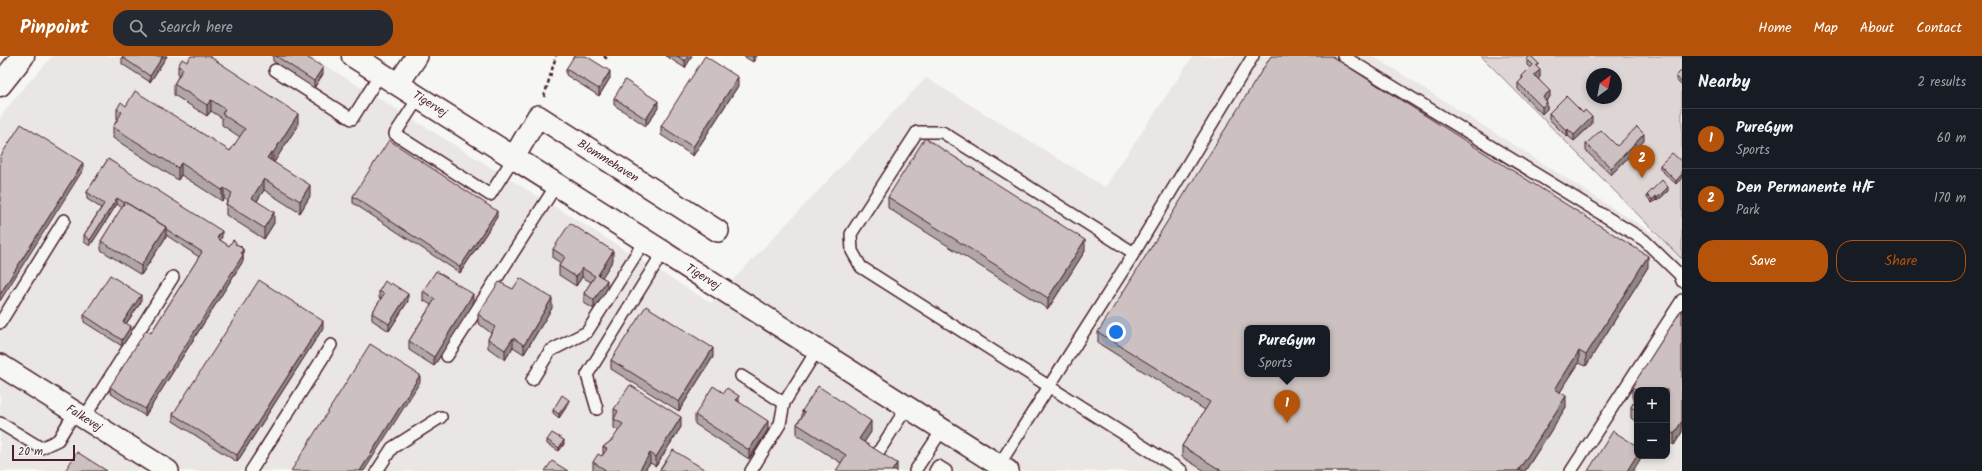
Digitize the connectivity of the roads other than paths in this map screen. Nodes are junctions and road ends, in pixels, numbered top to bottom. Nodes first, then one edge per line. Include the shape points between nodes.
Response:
1 (15, 56) edge
2 (23, 56) edge
3 (353, 56) edge
4 (417, 56) edge
5 (1253, 56) edge
6 (1343, 56) edge
7 (275, 70) dead end
8 (390, 79) junction
9 (1, 83) edge
10 (419, 97) junction
11 (514, 157) junction
12 (557, 184) junction
13 (64, 220) dead end
14 (718, 231) dead end
15 (645, 240) junction
16 (663, 252) junction
17 (1134, 253) junction
18 (173, 276) dead end
19 (1682, 281) edge
20 (1682, 300) edge
21 (0, 323) edge
22 (331, 346) dead end
23 (817, 350) junction
24 (447, 356) dead end
25 (0, 365) edge
26 (741, 376) dead end
27 (532, 380) dead end
28 (1049, 388) junction
29 (784, 403) junction
30 (907, 408) junction
31 (597, 409) dead end
32 (80, 415) junction
33 (441, 417) dead end
34 (0, 423) edge
35 (942, 430) junction
36 (880, 451) edge
37 (1004, 468) edge
38 (168, 471) edge
39 (251, 471) edge
40 (377, 471) edge
41 (751, 471) edge
42 (915, 471) edge
43 (935, 471) edge
44 (946, 471) edge
45 (1182, 471) edge
46 (1571, 471) edge

1 - 9 street
2 - 9 street
3 - 8 street, Tigervej
4 - 8 street
5 - 17 lane
6 - 19 lane via 1644,240 1680,275
7 - 8 lane via 352,119
8 - 10 street, Tigervej
10 - 11 street, Tigervej
10 - 11 lane via 395,134 490,195
11 - 12 street, Tigervej
11 - 14 street, Blommehaven via 538,116
12 - 15 street, Tigervej
12 - 24 lane
13 - 21 lane
15 - 16 street, Tigervej
15 - 27 lane via 587,332 550,351
16 - 23 street, Tigervej
16 - 31 lane via 587,375
17 - 28 lane
17 - 28 lane via 942,132 917,132 851,234 852,251 861,267
18 - 32 lane
20 - 46 lane
22 - 39 lane
23 - 29 lane
23 - 30 street, Tigervej
25 - 32 street, Falkevej
26 - 29 lane
28 - 37 lane
28 - 45 lane
29 - 41 lane via 780,424
30 - 35 street, Tigervej
30 - 36 lane
32 - 34 lane via 58,440 40,448
32 - 38 street, Falkevej
33 - 40 lane via 392,448
35 - 37 street, Tigervej
35 - 42 lane
43 - 44 lane via 938,466

